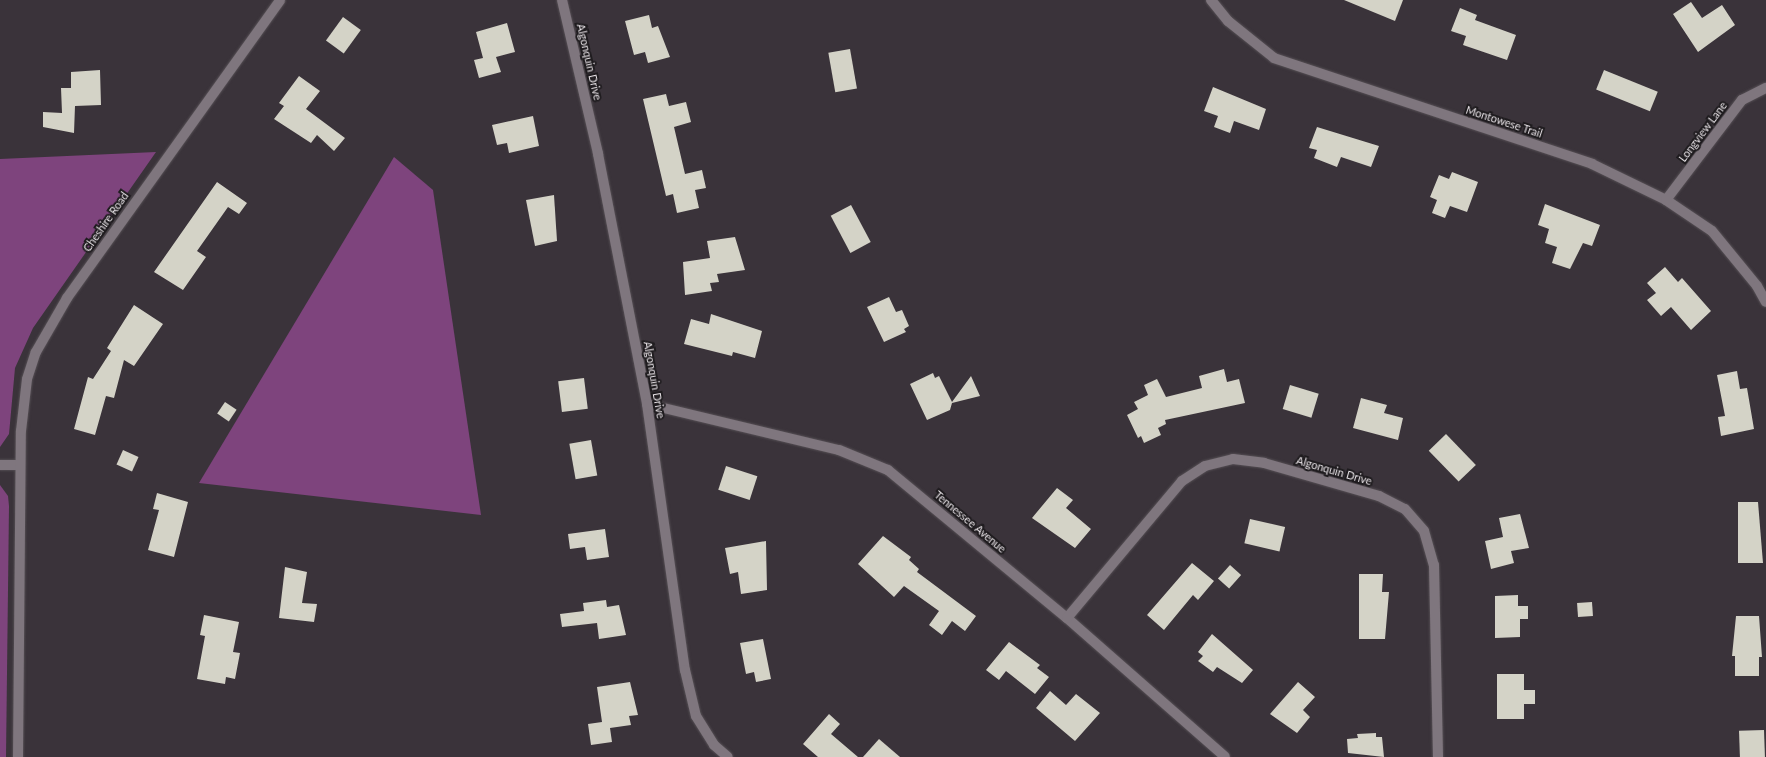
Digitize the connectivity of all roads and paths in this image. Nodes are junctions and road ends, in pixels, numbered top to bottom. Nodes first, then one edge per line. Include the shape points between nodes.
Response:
1 (280, 0) edge
2 (562, 0) edge
3 (1211, 0) edge
4 (1766, 88) edge
5 (1666, 200) junction
6 (1766, 302) edge
7 (647, 404) junction
8 (0, 465) edge
9 (20, 465) junction
10 (1067, 618) junction
11 (18, 757) edge
12 (728, 757) edge
13 (1225, 757) edge
14 (1438, 757) edge

1 - 9 street, Cheshire Road via 149,181 44,335 27,378
2 - 7 street, Algonquin Drive via 598,154
3 - 5 street, Montowese Trail via 1228,21 1274,58 1592,164
4 - 5 street, Longview Lane via 1742,100
5 - 6 street, Montowese Trail via 1712,232 1757,286
7 - 10 street, Tennessee Avenue via 839,450 888,470
7 - 12 street, Algonquin Drive via 685,670 696,716 714,745
8 - 9 street
9 - 11 street, Cheshire Road
10 - 13 street, Tennessee Avenue
10 - 14 street, Algonquin Drive via 1182,481 1205,466 1234,459 1264,463 1379,496 1405,509 1424,531 1434,565

